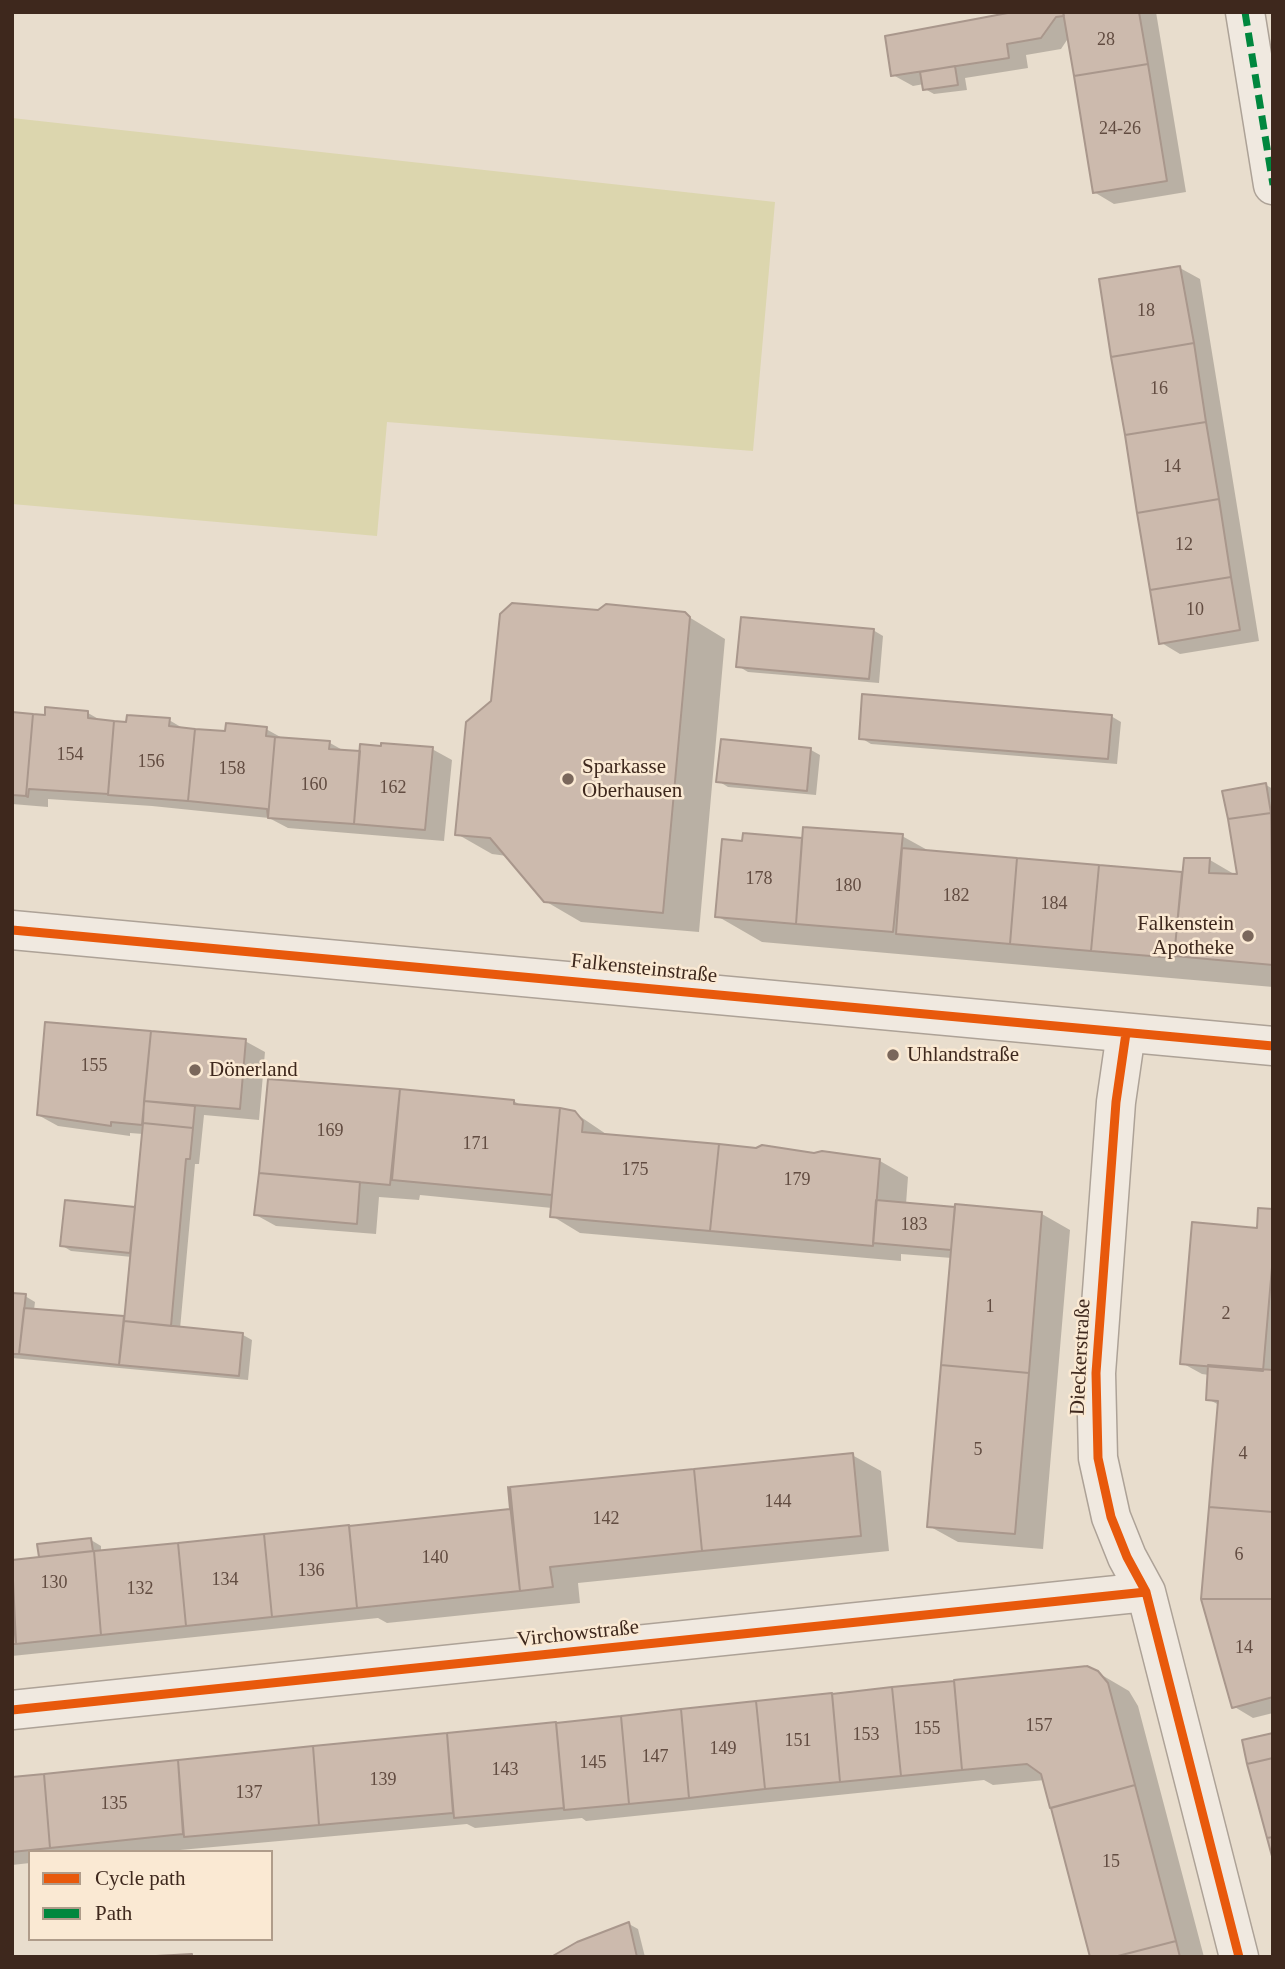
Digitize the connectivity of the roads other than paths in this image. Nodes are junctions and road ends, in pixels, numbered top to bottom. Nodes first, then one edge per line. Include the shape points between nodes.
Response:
1 (1245, 12) edge
2 (1273, 185) edge
3 (12, 930) edge
4 (1126, 1033) junction
5 (1273, 1046) edge
6 (1146, 1592) junction
7 (12, 1710) edge
8 (1239, 1957) edge

1 - 2 street
3 - 4 street, Falkensteinstraße
4 - 5 street, Falkensteinstraße
4 - 6 street, Dieckerstraße via 1116,1102 1095,1422 1111,1517
6 - 7 street, Virchowstraße
6 - 8 street, Dieckerstraße

